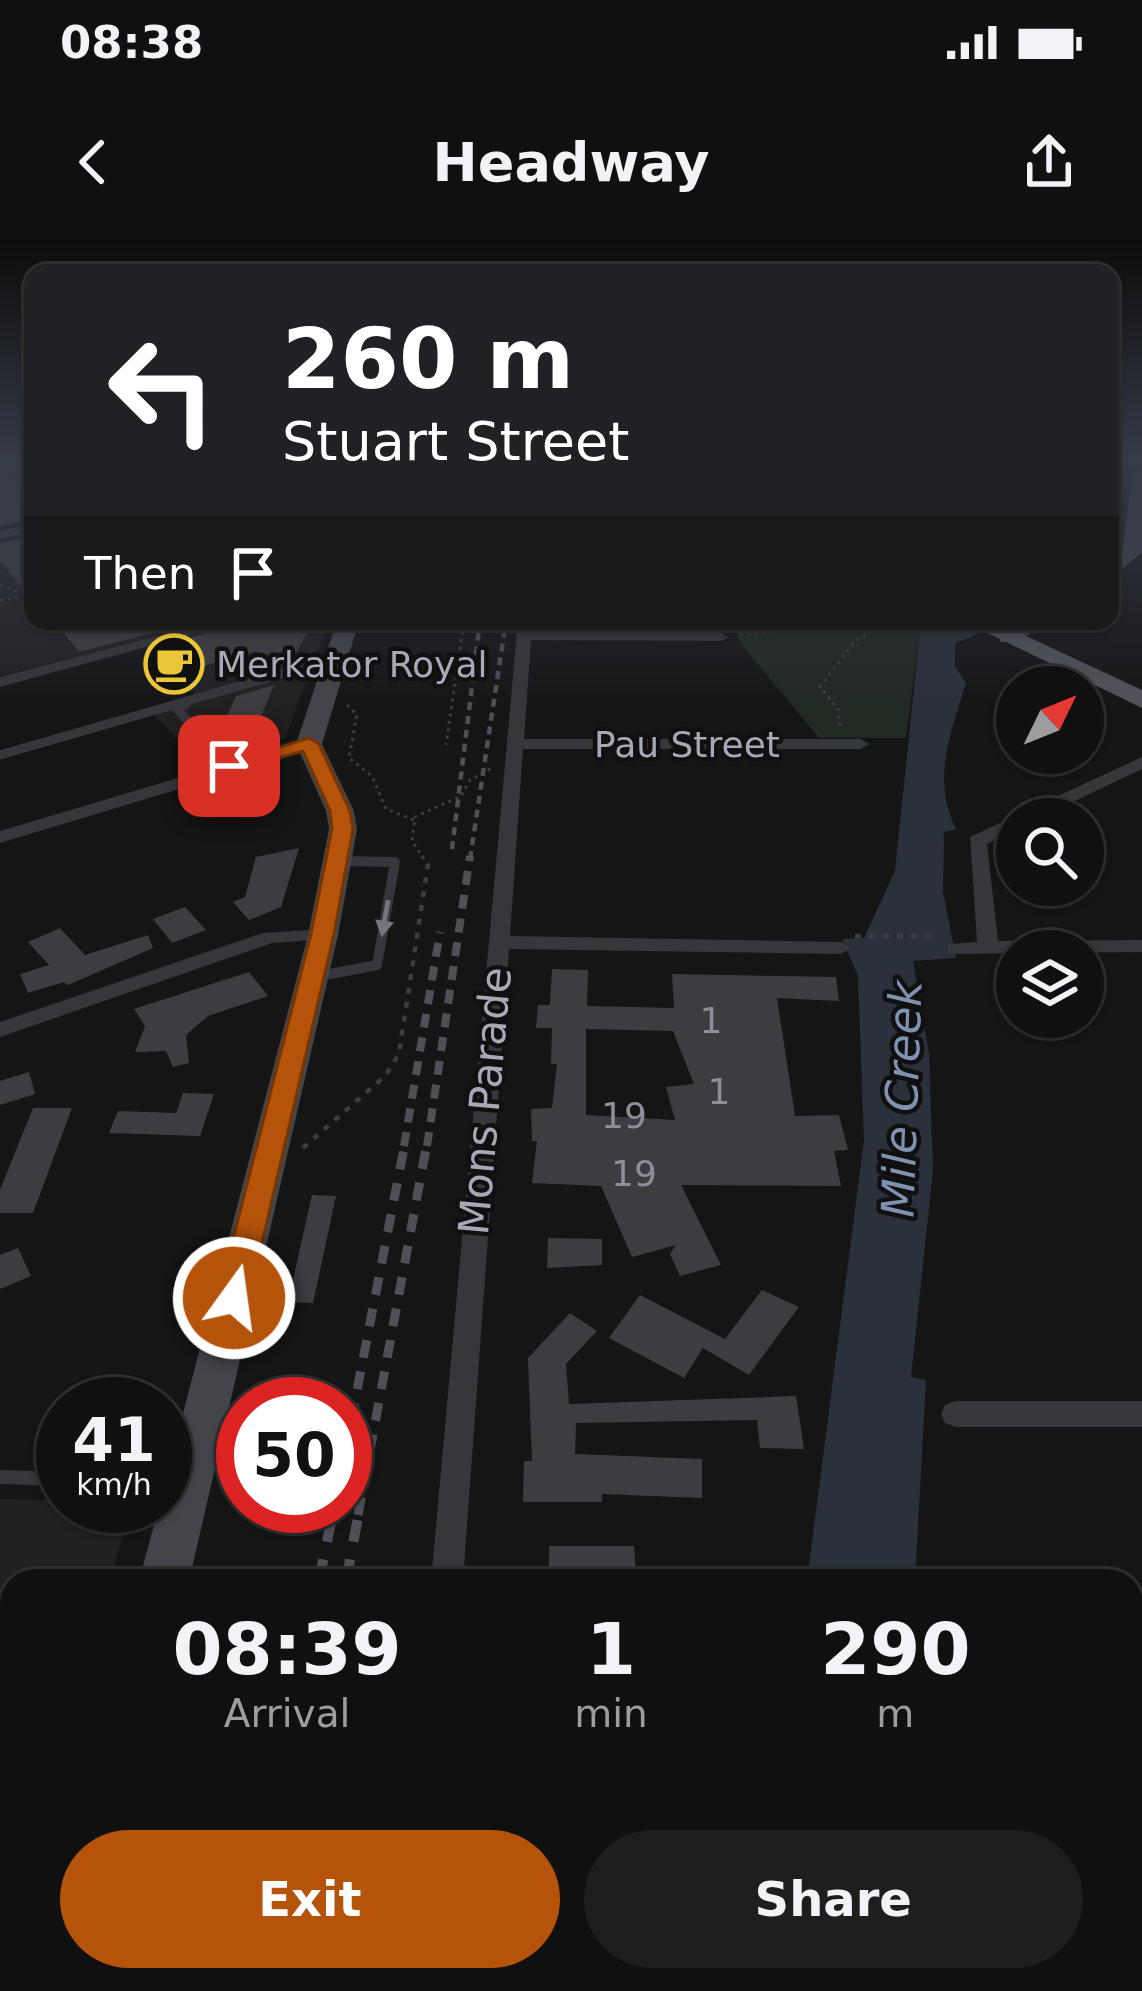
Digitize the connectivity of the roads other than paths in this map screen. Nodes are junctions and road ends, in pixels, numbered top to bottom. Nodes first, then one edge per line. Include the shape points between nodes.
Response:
1 (199, 630) edge
2 (345, 630) edge
3 (524, 630) edge
4 (549, 630) edge
5 (993, 630) edge
6 (721, 637) road end
7 (336, 662) junction
8 (0, 682) edge
9 (1142, 700) edge
10 (309, 744) junction
11 (861, 744) road end
12 (505, 753) junction
13 (0, 754) edge
14 (1142, 761) edge
15 (229, 766) junction
16 (0, 837) edge
17 (337, 861) junction
18 (323, 934) junction
19 (499, 942) junction
20 (849, 942) road end
21 (954, 943) road end
22 (988, 948) junction
23 (1141, 948) edge
24 (312, 978) junction
25 (0, 1030) edge
26 (956, 1414) dead end
27 (1142, 1414) edge
28 (192, 1425) edge
29 (0, 1478) edge
30 (36, 1479) edge
31 (170, 1533) edge
32 (166, 1569) edge
33 (448, 1569) edge

1 - 8 street
2 - 7 main road
3 - 12 street, Mons Parade
4 - 6 street
5 - 9 main road
7 - 10 main road
7 - 13 lane
7 - 15 lane via 176,708
10 - 15 street
10 - 17 main road via 340,811
11 - 12 street, Pau Street
12 - 19 street, Mons Parade
14 - 22 street via 979,838
15 - 16 street
17 - 18 main road
17 -> 24 lane via 395,862 377,965
18 - 24 main road
18 - 25 street via 270,937
19 - 20 street
19 - 33 street, Mons Parade
21 - 22 street
22 - 23 street
24 - 28 main road
26 - 27 street
29 - 30 lane
31 - 32 main road

